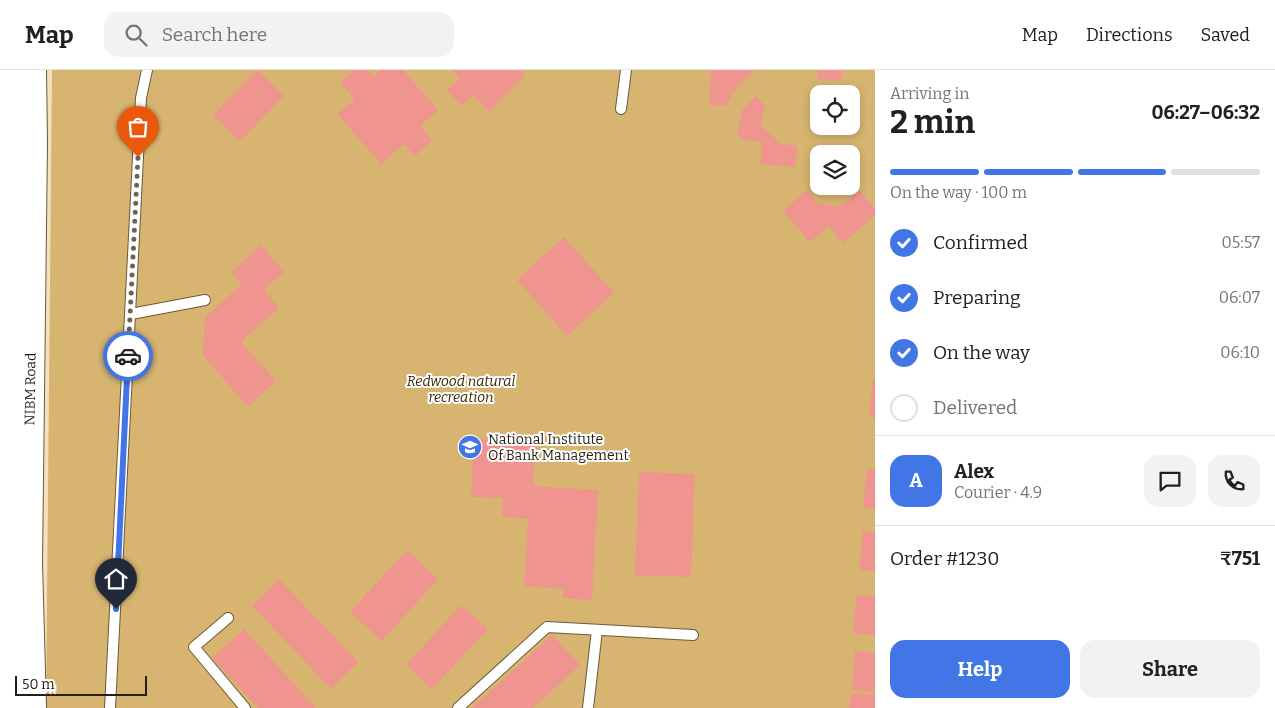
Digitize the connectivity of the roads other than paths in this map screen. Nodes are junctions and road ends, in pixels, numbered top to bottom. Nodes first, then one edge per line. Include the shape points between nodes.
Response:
1 (13, 70) edge
2 (32, 70) edge
3 (147, 70) edge
4 (626, 70) edge
5 (621, 109) dead end
6 (5, 293) edge
7 (205, 300) dead end
8 (130, 314) junction
9 (228, 618) dead end
10 (4, 630) edge
11 (597, 630) junction
12 (693, 635) dead end
13 (10, 708) edge
14 (32, 708) edge
15 (110, 708) edge
16 (245, 708) edge
17 (458, 708) edge
18 (588, 708) edge

1 - 6 street, NIBM Road
2 - 14 street, NIBM Road via 28,563
3 - 8 lane via 141,98
4 - 5 lane
6 - 10 street, NIBM Road via 8,563
7 - 8 lane
8 - 15 lane
9 - 16 lane via 194,647
10 - 13 street, NIBM Road
11 - 12 lane
11 - 17 lane via 547,627
11 - 18 lane

